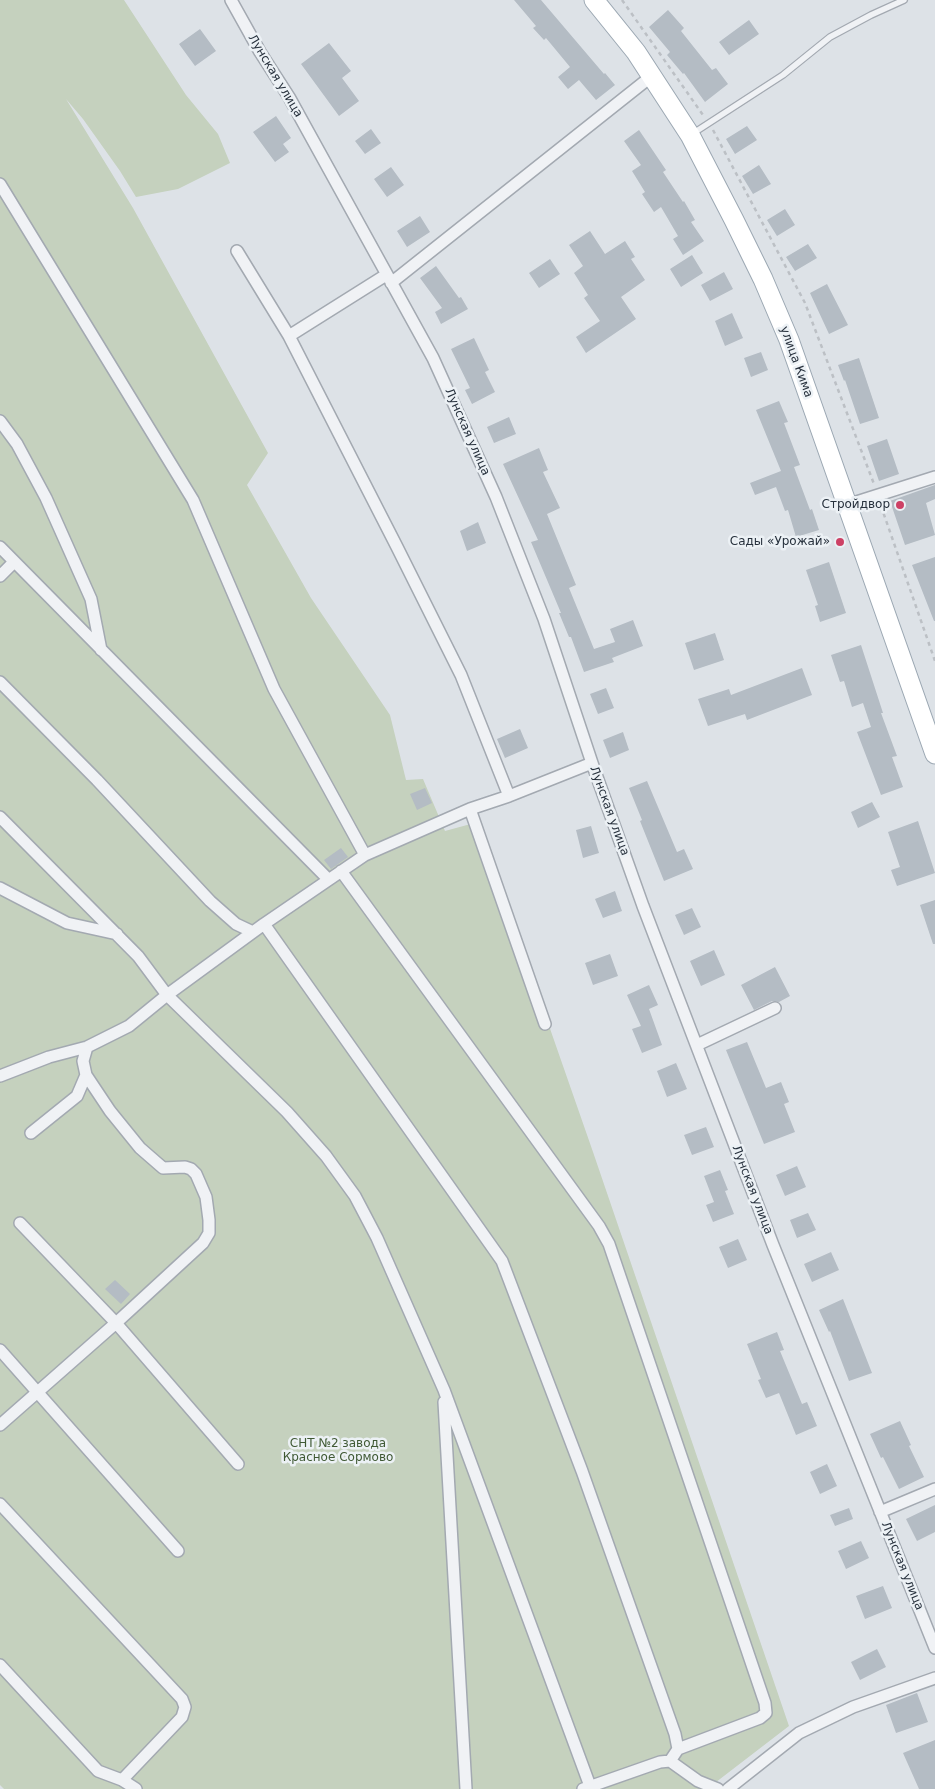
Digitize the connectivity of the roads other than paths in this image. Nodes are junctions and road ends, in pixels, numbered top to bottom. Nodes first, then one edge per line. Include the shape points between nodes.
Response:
1 (231, 0) edge
2 (594, 0) edge
3 (904, 0) edge
4 (653, 75) junction
5 (690, 135) junction
6 (0, 184) edge
7 (238, 251) dead end
8 (388, 279) junction
9 (289, 336) junction
10 (0, 421) edge
11 (935, 478) edge
12 (847, 505) junction
13 (0, 548) edge
14 (14, 562) junction
15 (0, 576) edge
16 (101, 650) junction
17 (0, 682) edge
18 (935, 754) edge
19 (592, 763) junction
20 (509, 796) junction
21 (470, 809) junction
22 (0, 817) edge
23 (366, 855) junction
24 (341, 871) junction
25 (328, 879) junction
26 (0, 888) edge
27 (264, 924) junction
28 (253, 932) junction
29 (117, 934) junction
30 (167, 995) junction
31 (775, 1008) dead end
32 (545, 1024) dead end
33 (697, 1045) junction
34 (87, 1047) junction
35 (0, 1076) edge
36 (86, 1076) junction
37 (31, 1133) dead end
38 (20, 1223) dead end
39 (116, 1324) junction
40 (0, 1350) edge
41 (444, 1390) junction
42 (38, 1392) junction
43 (0, 1425) edge
44 (238, 1464) dead end
45 (935, 1489) edge
46 (0, 1504) edge
47 (880, 1512) junction
48 (178, 1551) dead end
49 (935, 1648) edge
50 (0, 1665) edge
51 (935, 1678) edge
52 (678, 1749) junction
53 (670, 1761) junction
54 (122, 1780) junction
55 (586, 1788) edge
56 (136, 1789) edge
57 (466, 1789) edge
58 (718, 1789) edge
59 (728, 1789) edge

1 - 8 street, Лунская улица via 289,97
2 - 4 main road, улица Кима
3 - 5 lane via 830,37 783,75
4 - 5 main road, улица Кима
4 - 8 street
5 - 12 main road, улица Кима via 738,228 789,340
6 - 23 street via 193,500 274,688
7 - 9 street
8 - 9 street
8 - 19 street, Лунская улица via 433,358 496,497 544,619
9 - 20 street via 461,675
10 - 16 street via 22,451 91,599
11 - 12 street
12 - 18 main road, улица Кима
13 - 14 street
14 - 15 street
14 - 16 street
16 - 25 street
17 - 28 street via 210,901 236,924
19 - 20 street
19 - 33 street, Лунская улица
20 - 21 street
21 - 23 street
21 - 32 street
22 - 29 street
23 - 24 street
24 - 25 street
24 - 52 street via 609,1244 765,1703 766,1713 760,1718
25 - 27 street
26 - 29 street via 67,923
27 - 28 street
27 - 52 street via 502,1261 582,1471
28 - 30 street
29 - 30 street
30 - 34 street via 129,1026
30 - 41 street via 287,1112 326,1156 354,1196 377,1238
31 - 33 street
33 - 47 street, Лунская улица
34 - 35 street via 49,1057
34 - 36 street via 83,1061
36 - 37 street via 78,1096
36 - 39 street via 140,1148 164,1168 185,1166 196,1174 206,1197 210,1220 209,1233 203,1243
38 - 39 street
39 - 42 street
39 - 44 street
40 - 42 street
41 - 55 street
41 - 57 street
42 - 43 street
42 - 48 street
45 - 47 street
46 - 54 street via 182,1699 185,1707 182,1717
47 - 49 street, Лунская улица
50 - 54 street via 98,1771
51 - 59 street via 853,1707 799,1733
52 - 53 street
53 - 55 street
53 - 58 street via 698,1781
54 - 56 street

